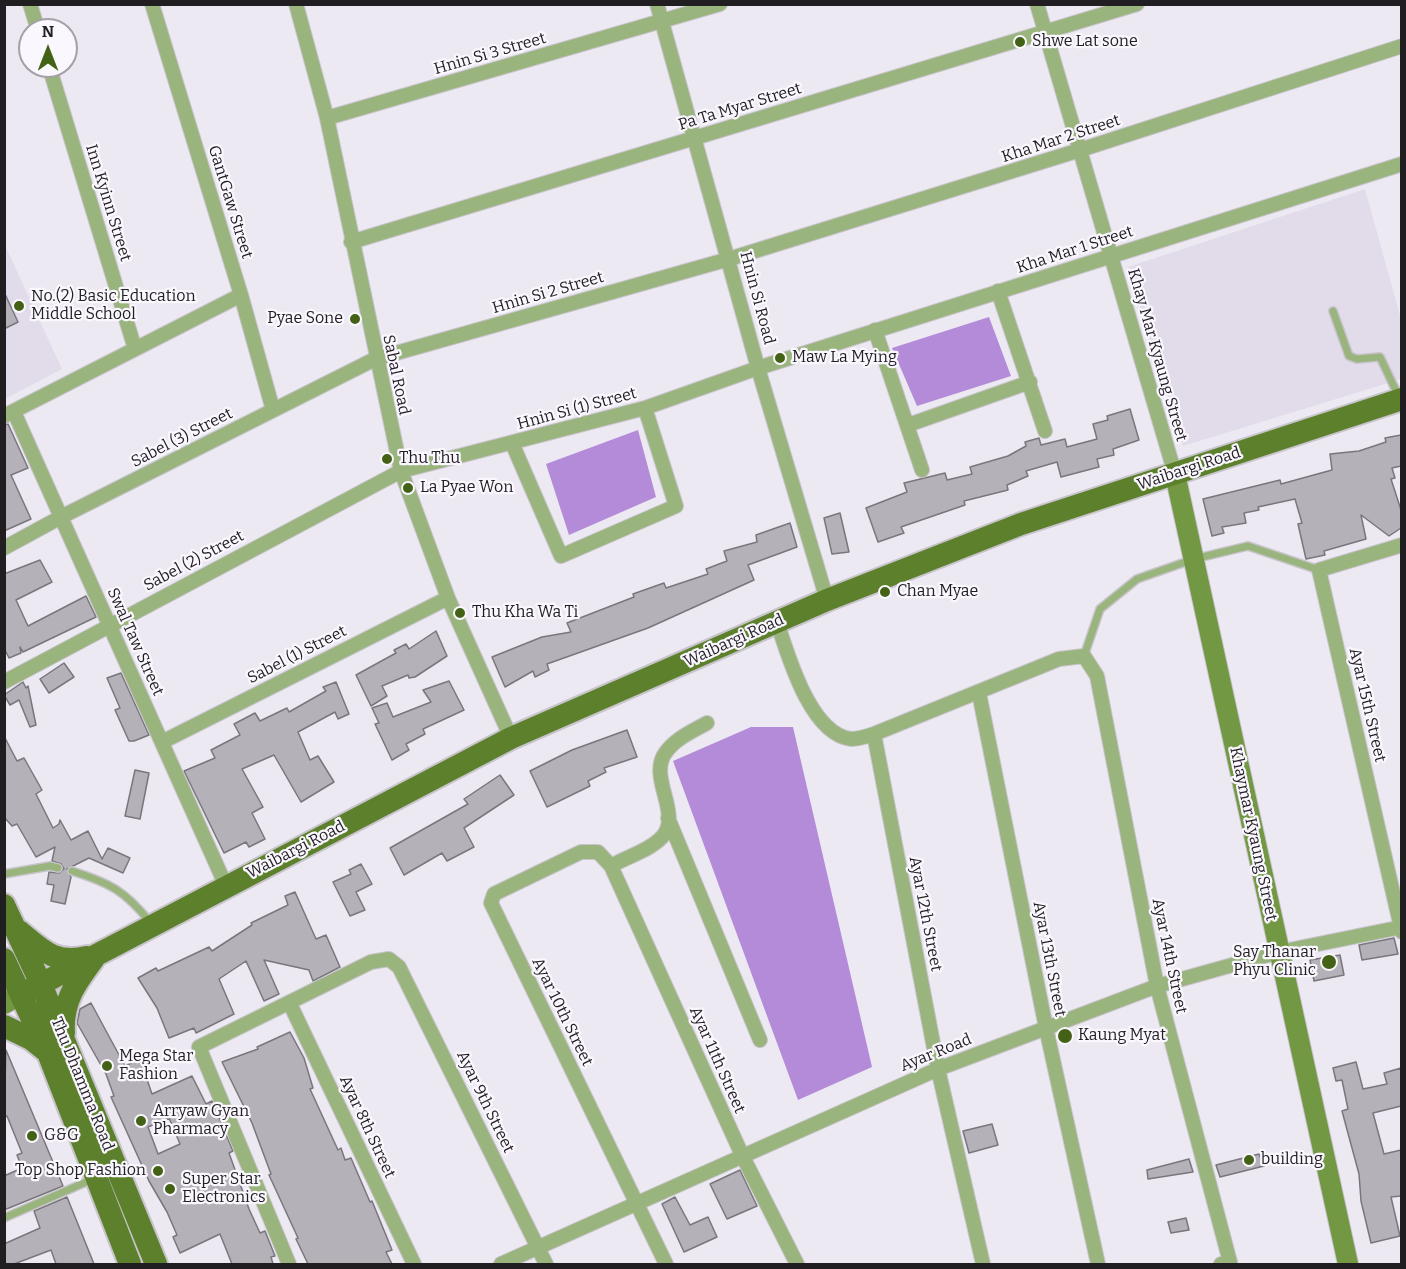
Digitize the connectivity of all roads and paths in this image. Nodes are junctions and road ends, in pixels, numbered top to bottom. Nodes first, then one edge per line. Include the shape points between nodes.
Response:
1 (152, 4) edge
2 (296, 4) edge
3 (657, 4) edge
4 (720, 4) edge
5 (1037, 4) edge
6 (1137, 4) edge
7 (662, 22) junction
8 (1046, 34) junction
9 (1401, 46) edge
10 (53, 78) edge
11 (327, 118) junction
12 (695, 138) junction
13 (1080, 150) junction
14 (1401, 164) edge
15 (351, 242) junction
16 (1111, 256) junction
17 (729, 259) junction
18 (998, 291) junction
19 (241, 295) junction
20 (1333, 311) dead end
21 (875, 330) junction
22 (135, 349) junction
23 (375, 359) junction
24 (758, 368) junction
25 (1030, 382) junction
26 (1401, 399) edge
27 (645, 408) junction
28 (273, 410) junction
29 (9, 414) edge
30 (908, 425) junction
31 (1045, 431) dead end
32 (512, 443) junction
33 (922, 470) dead end
34 (401, 471) junction
35 (1175, 474) junction
36 (61, 517) junction
37 (1401, 545) edge
38 (4, 549) edge
39 (1194, 559) junction
40 (1319, 570) junction
41 (448, 598) junction
42 (827, 600) junction
43 (777, 622) junction
44 (109, 625) junction
45 (1084, 656) junction
46 (4, 682) edge
47 (979, 693) junction
48 (707, 723) dead end
49 (874, 735) junction
50 (512, 738) junction
51 (162, 742) junction
52 (668, 818) junction
53 (611, 866) junction
54 (58, 868) dead end
55 (72, 871) dead end
56 (4, 874) edge
57 (226, 886) junction
58 (4, 905) edge
59 (153, 925) junction
60 (14, 926) junction
61 (1401, 928) edge
62 (1279, 952) junction
63 (97, 954) junction
64 (4, 959) edge
65 (1157, 986) junction
66 (22, 994) edge
67 (290, 1004) junction
68 (4, 1026) edge
69 (1046, 1028) junction
70 (760, 1040) dead end
71 (56, 1047) junction
72 (938, 1069) junction
73 (742, 1155) junction
74 (95, 1178) junction
75 (636, 1202) junction
76 (4, 1218) edge
77 (539, 1249) junction
78 (130, 1264) edge
79 (156, 1264) edge
80 (289, 1264) edge
81 (414, 1264) edge
82 (501, 1264) edge
83 (546, 1264) edge
84 (666, 1264) edge
85 (797, 1264) edge
86 (983, 1264) edge
87 (1098, 1264) edge
88 (1227, 1264) edge
89 (1348, 1264) edge

1 - 19 street, GantGaw Street
2 - 11 street, Sabal Road
3 - 7 street, Hnin Si Road
4 - 7 street, Hnin Si 3 Street
5 - 8 street, Khay Mar Kyaung Street
6 - 8 street, Pa Ta Myar Street
7 - 11 street, Hnin Si 3 Street
7 - 12 street, Hnin Si Road
8 - 12 street, Pa Ta Myar Street
8 - 13 street, Khay Mar Kyaung Street
9 - 13 street, Kha Mar 2 Street
10 - 22 street, Inn Kyinn Street
11 - 15 street, Sabal Road
12 - 15 street, Pa Ta Myar Street
12 - 17 street, Hnin Si Road
13 - 16 street, Khay Mar Kyaung Street
13 - 17 street, Kha Mar 2 Street
14 - 16 street, Kha Mar 1 Street
15 - 23 street, Sabal Road
16 - 18 street, Kha Mar 1 Street
16 - 35 street, Khay Mar Kyaung Street
17 - 23 street, Hnin Si 2 Street
17 - 24 street, Hnin Si Road
18 - 21 street, Kha Mar 1 Street
18 - 25 street
19 - 22 street
19 - 28 street, GantGaw Street
20 - 26 lane via 1349,356 1380,357
21 - 24 street, Kha Mar 1 Street
21 - 30 street
22 - 29 street
23 - 28 street, Sabel (3) Street
23 - 34 street, Sabal Road
24 - 27 street, Hnin Si (1) Street
24 - 42 street, Hnin Si Road
25 - 30 street
25 - 31 street
26 - 35 main road, Waibargi Road
27 - 32 street, Hnin Si (1) Street
27 - 32 street via 676,506 561,556
28 - 36 street, Sabel (3) Street
29 - 36 street, Swal Taw Street
30 - 33 street
32 - 34 street, Hnin Si (1) Street
34 - 41 street, Sabal Road
34 - 44 street, Sabel (2) Street
35 - 39 street, Khaymar Kyaung Street
35 - 42 main road, Waibargi Road via 1021,524
36 - 38 street, Sabel (3) Street
36 - 44 street, Swal Taw Street
37 - 40 street
39 - 40 lane via 1248,546
39 - 45 lane via 1137,579 1101,609
39 - 62 street, Khaymar Kyaung Street
40 - 61 street, Ayar 15th Street
41 - 50 street, Sabal Road
41 - 51 street, Sabel (1) Street
42 - 43 main road, Waibargi Road
43 - 49 street via 794,675 826,728 851,739
43 - 50 main road, Waibargi Road
44 - 46 street, Sabel (2) Street
44 - 51 street, Swal Taw Street
45 - 47 street via 1059,660
45 - 65 street, Ayar 14th Street via 1097,676
47 - 49 street
47 - 69 street, Ayar 13th Street
48 - 52 street via 681,737 662,758 660,774
49 - 72 street, Ayar 12th Street
50 - 57 main road, Waibargi Road
51 - 57 street, Swal Taw Street
52 - 53 street via 667,830 656,842
52 - 70 street
53 - 73 street, Ayar 11th Street
53 - 75 street, Ayar 10th Street via 598,852 581,852 497,892 490,899
54 - 56 lane
55 - 59 lane via 120,890
57 - 59 main road, Waibargi Road
58 - 60 main road, Thu Dhamma Road
59 - 63 main road, Waibargi Road
60 - 63 main road via 50,957 78,959
60 - 66 main road, Thu Dhamma Road
61 - 62 street, Ayar Road
62 - 65 street, Ayar Road
62 - 89 street, Khaymar Kyaung Street
63 - 66 main road, Waibargi Road
63 - 71 main road via 71,990
64 - 66 main road, Thu Dhamma Road
65 - 69 street, Ayar Road
65 - 88 street, Ayar 14th Street
66 - 71 main road, Thu Dhamma Road
67 - 77 street, Ayar 9th Street via 370,962 389,959 399,967
67 - 80 street via 199,1047
67 - 81 street, Ayar 8th Street
68 - 71 main road
69 - 72 street, Ayar Road
69 - 87 street, Ayar 13th Street
71 - 74 main road, Thu Dhamma Road
71 - 79 main road, Thu Dhamma Road
72 - 73 street, Ayar Road
72 - 86 street, Ayar 12th Street
73 - 75 street, Ayar Road
73 - 85 street, Ayar 11th Street
74 - 76 lane
74 - 78 main road, Thu Dhamma Road
75 - 77 street, Ayar Road
75 - 84 street, Ayar 10th Street
77 - 82 street, Ayar Road
77 - 83 street, Ayar 9th Street

